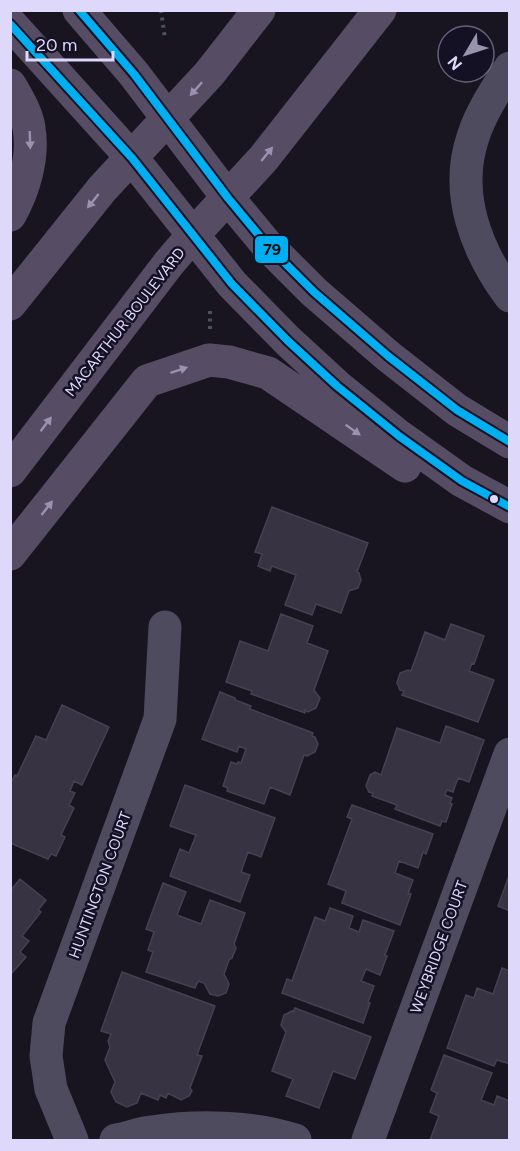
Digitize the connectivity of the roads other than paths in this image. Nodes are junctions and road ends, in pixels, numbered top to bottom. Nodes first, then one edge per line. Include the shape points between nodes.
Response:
1 (79, 10) edge
2 (259, 10) edge
3 (380, 10) edge
4 (10, 23) edge
5 (510, 68) edge
6 (10, 86) edge
7 (169, 119) junction
8 (132, 158) junction
9 (228, 198) junction
10 (10, 215) edge
11 (193, 235) junction
12 (510, 296) edge
13 (10, 304) edge
14 (510, 442) edge
15 (10, 471) edge
16 (507, 506) edge
17 (10, 554) edge
18 (165, 627) dead end
19 (510, 754) edge
20 (72, 1140) edge
21 (116, 1140) edge
22 (295, 1140) edge
23 (368, 1140) edge

1 - 7 main road
2 -> 7 main road
9 -> 3 main road, MACARTHUR BOULEVARD
4 - 8 main road
5 - 12 street via 486,105 465,172 469,212 478,241
6 -> 10 main road via 23,107 30,142 26,176
7 - 8 main road
7 - 9 main road
8 - 11 main road
8 -> 13 main road via 102,189
9 - 11 main road, MACARTHUR BOULEVARD
9 - 14 main road via 314,292 457,410
15 -> 11 main road, MACARTHUR BOULEVARD
11 - 16 main road via 232,284 336,386 462,481
17 -> 16 main road via 147,381 210,360 268,373 419,476
18 - 20 street, HUNTINGTON COURT via 160,719 50,1023 46,1056 51,1089
19 - 23 street, WEYBRIDGE COURT
21 - 22 street via 197,1127 244,1130

